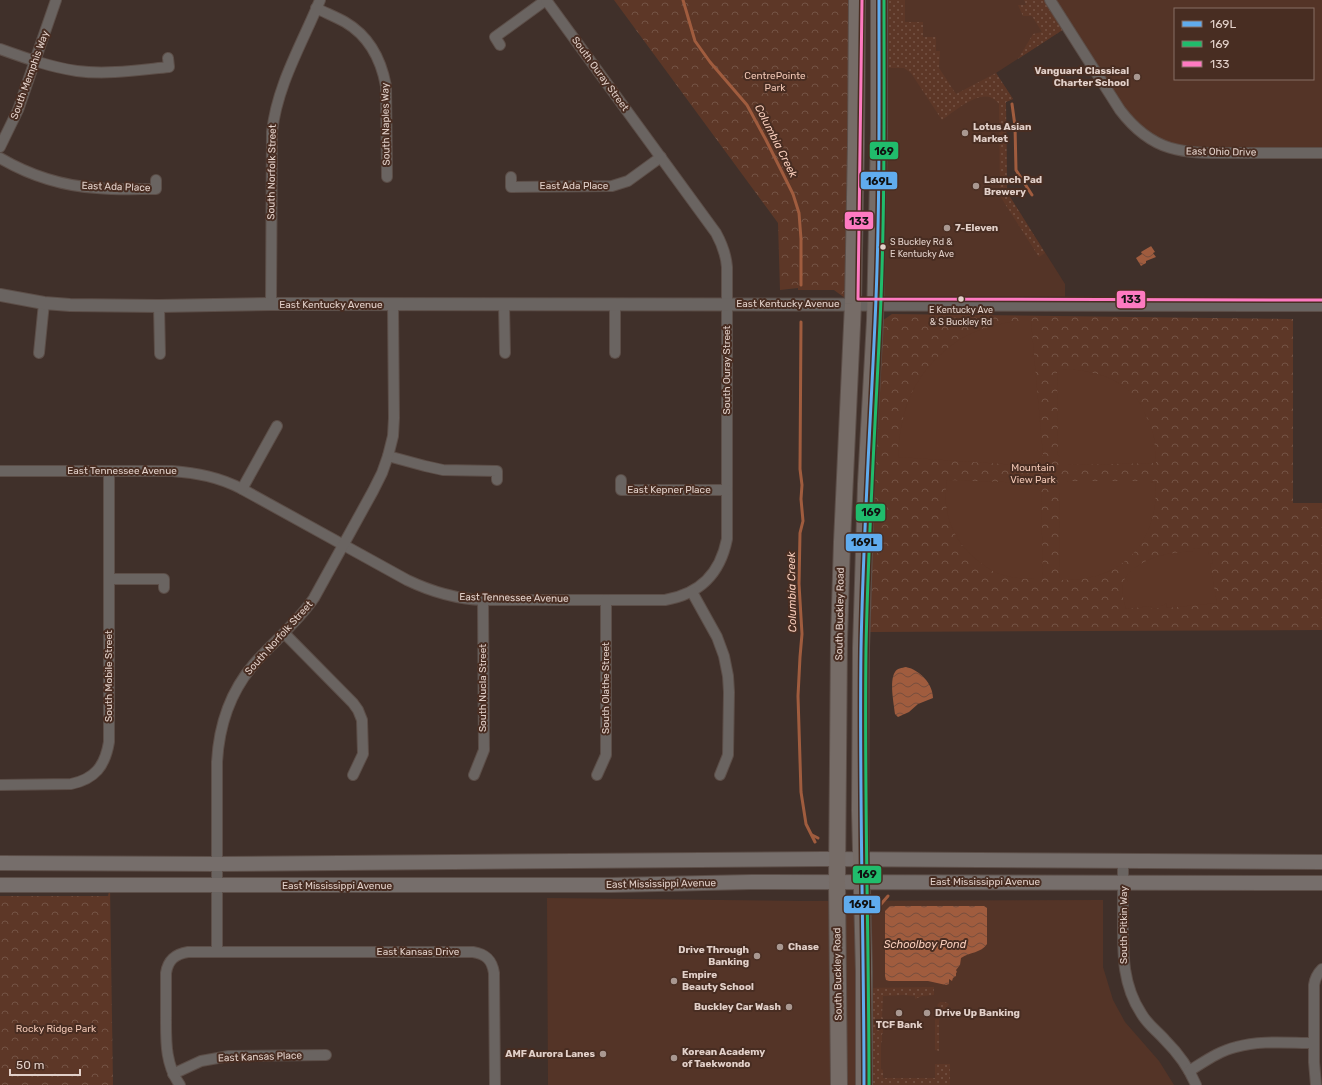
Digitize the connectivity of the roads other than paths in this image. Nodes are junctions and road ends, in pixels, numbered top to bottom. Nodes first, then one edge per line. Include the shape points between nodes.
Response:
1 (56, 0) edge
2 (546, 0) edge
3 (857, 0) edge
4 (879, 0) edge
5 (1050, 0) edge
6 (318, 4) edge
7 (500, 45) dead end
8 (0, 49) edge
9 (168, 58) dead end
10 (35, 61) junction
11 (0, 148) edge
12 (1322, 153) edge
13 (661, 157) junction
14 (0, 158) edge
15 (387, 178) dead end
16 (512, 178) dead end
17 (156, 180) dead end
18 (0, 295) edge
19 (44, 302) junction
20 (271, 304) junction
21 (727, 304) junction
22 (853, 304) junction
23 (875, 304) junction
24 (393, 305) junction
25 (504, 305) junction
26 (615, 305) junction
27 (1322, 305) edge
28 (159, 306) junction
29 (39, 353) dead end
30 (505, 353) dead end
31 (615, 353) dead end
32 (160, 354) dead end
33 (277, 426) dead end
34 (388, 456) junction
35 (0, 471) edge
36 (109, 471) junction
37 (497, 480) dead end
38 (621, 480) dead end
39 (242, 489) junction
40 (727, 490) junction
41 (344, 545) junction
42 (109, 579) junction
43 (164, 588) dead end
44 (692, 592) junction
45 (483, 600) junction
46 (606, 600) junction
47 (284, 633) junction
48 (353, 775) dead end
49 (474, 775) dead end
50 (597, 775) dead end
51 (720, 775) dead end
52 (0, 784) edge
53 (837, 859) junction
54 (861, 860) junction
55 (0, 862) edge
56 (1123, 862) junction
57 (1322, 862) edge
58 (217, 864) junction
59 (837, 882) junction
60 (862, 882) junction
61 (1123, 883) junction
62 (1322, 883) edge
63 (0, 885) edge
64 (217, 886) junction
65 (217, 952) junction
66 (1322, 969) edge
67 (1314, 1042) junction
68 (326, 1056) dead end
69 (1189, 1071) junction
70 (173, 1074) junction
71 (180, 1085) edge
72 (494, 1085) edge
73 (839, 1085) edge
74 (864, 1085) edge
75 (1196, 1085) edge
76 (1316, 1085) edge

1 - 10 street, South Memphis Way
2 - 7 street, South Ouray Street via 495,37
2 - 13 street, South Ouray Street
3 - 22 main road, South Buckley Road
4 - 23 main road
5 - 12 street, East Ohio Drive via 1120,110 1134,127 1152,140 1189,152
6 - 15 street, South Naples Way via 356,29 380,60 386,86
6 - 20 street, South Norfolk Street via 282,87 273,117
8 - 10 street
9 - 10 street via 169,67 101,72 68,69
10 - 11 street, South Memphis Way via 18,110
13 - 16 street, East Ada Place via 620,185 512,187
13 - 21 street, South Ouray Street via 723,244
14 - 17 street, East Ada Place via 27,172 73,185 103,189 156,189
18 - 19 street, East Kentucky Avenue
19 - 28 street, East Kentucky Avenue via 99,306
19 - 29 street
20 - 24 street, East Kentucky Avenue
20 - 28 street, East Kentucky Avenue
21 - 22 street, East Kentucky Avenue
21 - 26 street, East Kentucky Avenue
21 - 40 street, South Ouray Street
22 - 23 street, East Kentucky Avenue
22 - 53 main road, South Buckley Road via 840,579
23 - 27 street, East Kentucky Avenue
23 - 54 main road via 861,648
24 - 25 street, East Kentucky Avenue
24 - 34 street, South Norfolk Street via 394,418
25 - 26 street, East Kentucky Avenue
25 - 30 street
26 - 31 street
28 - 32 street
33 - 39 street
34 - 37 street via 443,470 497,471
34 - 41 street, South Norfolk Street via 374,492
35 - 36 street, East Tennessee Avenue
36 - 39 street, East Tennessee Avenue via 192,472
36 - 42 street, South Mobile Street
38 - 40 street, East Kepner Place via 621,490
39 - 41 street, East Tennessee Avenue
40 - 44 street, South Ouray Street via 725,550 716,569
41 - 45 street, East Tennessee Avenue via 427,590 459,598
41 - 47 street, South Norfolk Street via 306,610
42 - 43 street via 164,579
42 - 52 street, South Mobile Street via 109,742 103,763 88,779 71,784
44 - 46 street, East Tennessee Avenue via 665,600
44 - 51 street via 717,637 728,676 728,755
45 - 46 street, East Tennessee Avenue
45 - 49 street, South Nucla Street via 484,750
46 - 50 street, South Olathe Street via 606,755
47 - 48 street via 358,710 362,720 363,754
47 - 58 street, South Norfolk Street via 245,675 230,702 222,724 217,762
53 - 54 main road, East Mississippi Avenue
53 - 58 main road, East Mississippi Avenue
53 - 59 main road, South Buckley Road
54 - 56 main road, East Mississippi Avenue
54 - 60 main road
55 - 58 main road, East Mississippi Avenue
56 - 57 main road, East Mississippi Avenue
56 - 61 street, South Pitkin Way
58 - 64 street, South Norfolk Street
59 - 60 main road, East Mississippi Avenue
59 - 64 main road, East Mississippi Avenue
59 - 73 main road, South Buckley Road
60 - 61 main road, East Mississippi Avenue
60 - 74 main road
61 - 62 main road, East Mississippi Avenue
61 - 69 street, South Pitkin Way via 1123,954 1128,987 1141,1014 1179,1056
63 - 64 main road, East Mississippi Avenue
64 - 65 street, South Norfolk Street
65 - 70 street via 179,954 167,967 166,1043
65 - 72 street, East Kansas Drive via 482,953 492,963 494,973
66 - 67 street via 1315,978 1314,985
67 - 69 street via 1264,1043 1235,1047 1219,1053
67 - 76 street
68 - 70 street, East Kansas Place via 229,1056 201,1061
69 - 75 street, South Pitkin Way
70 - 71 street

